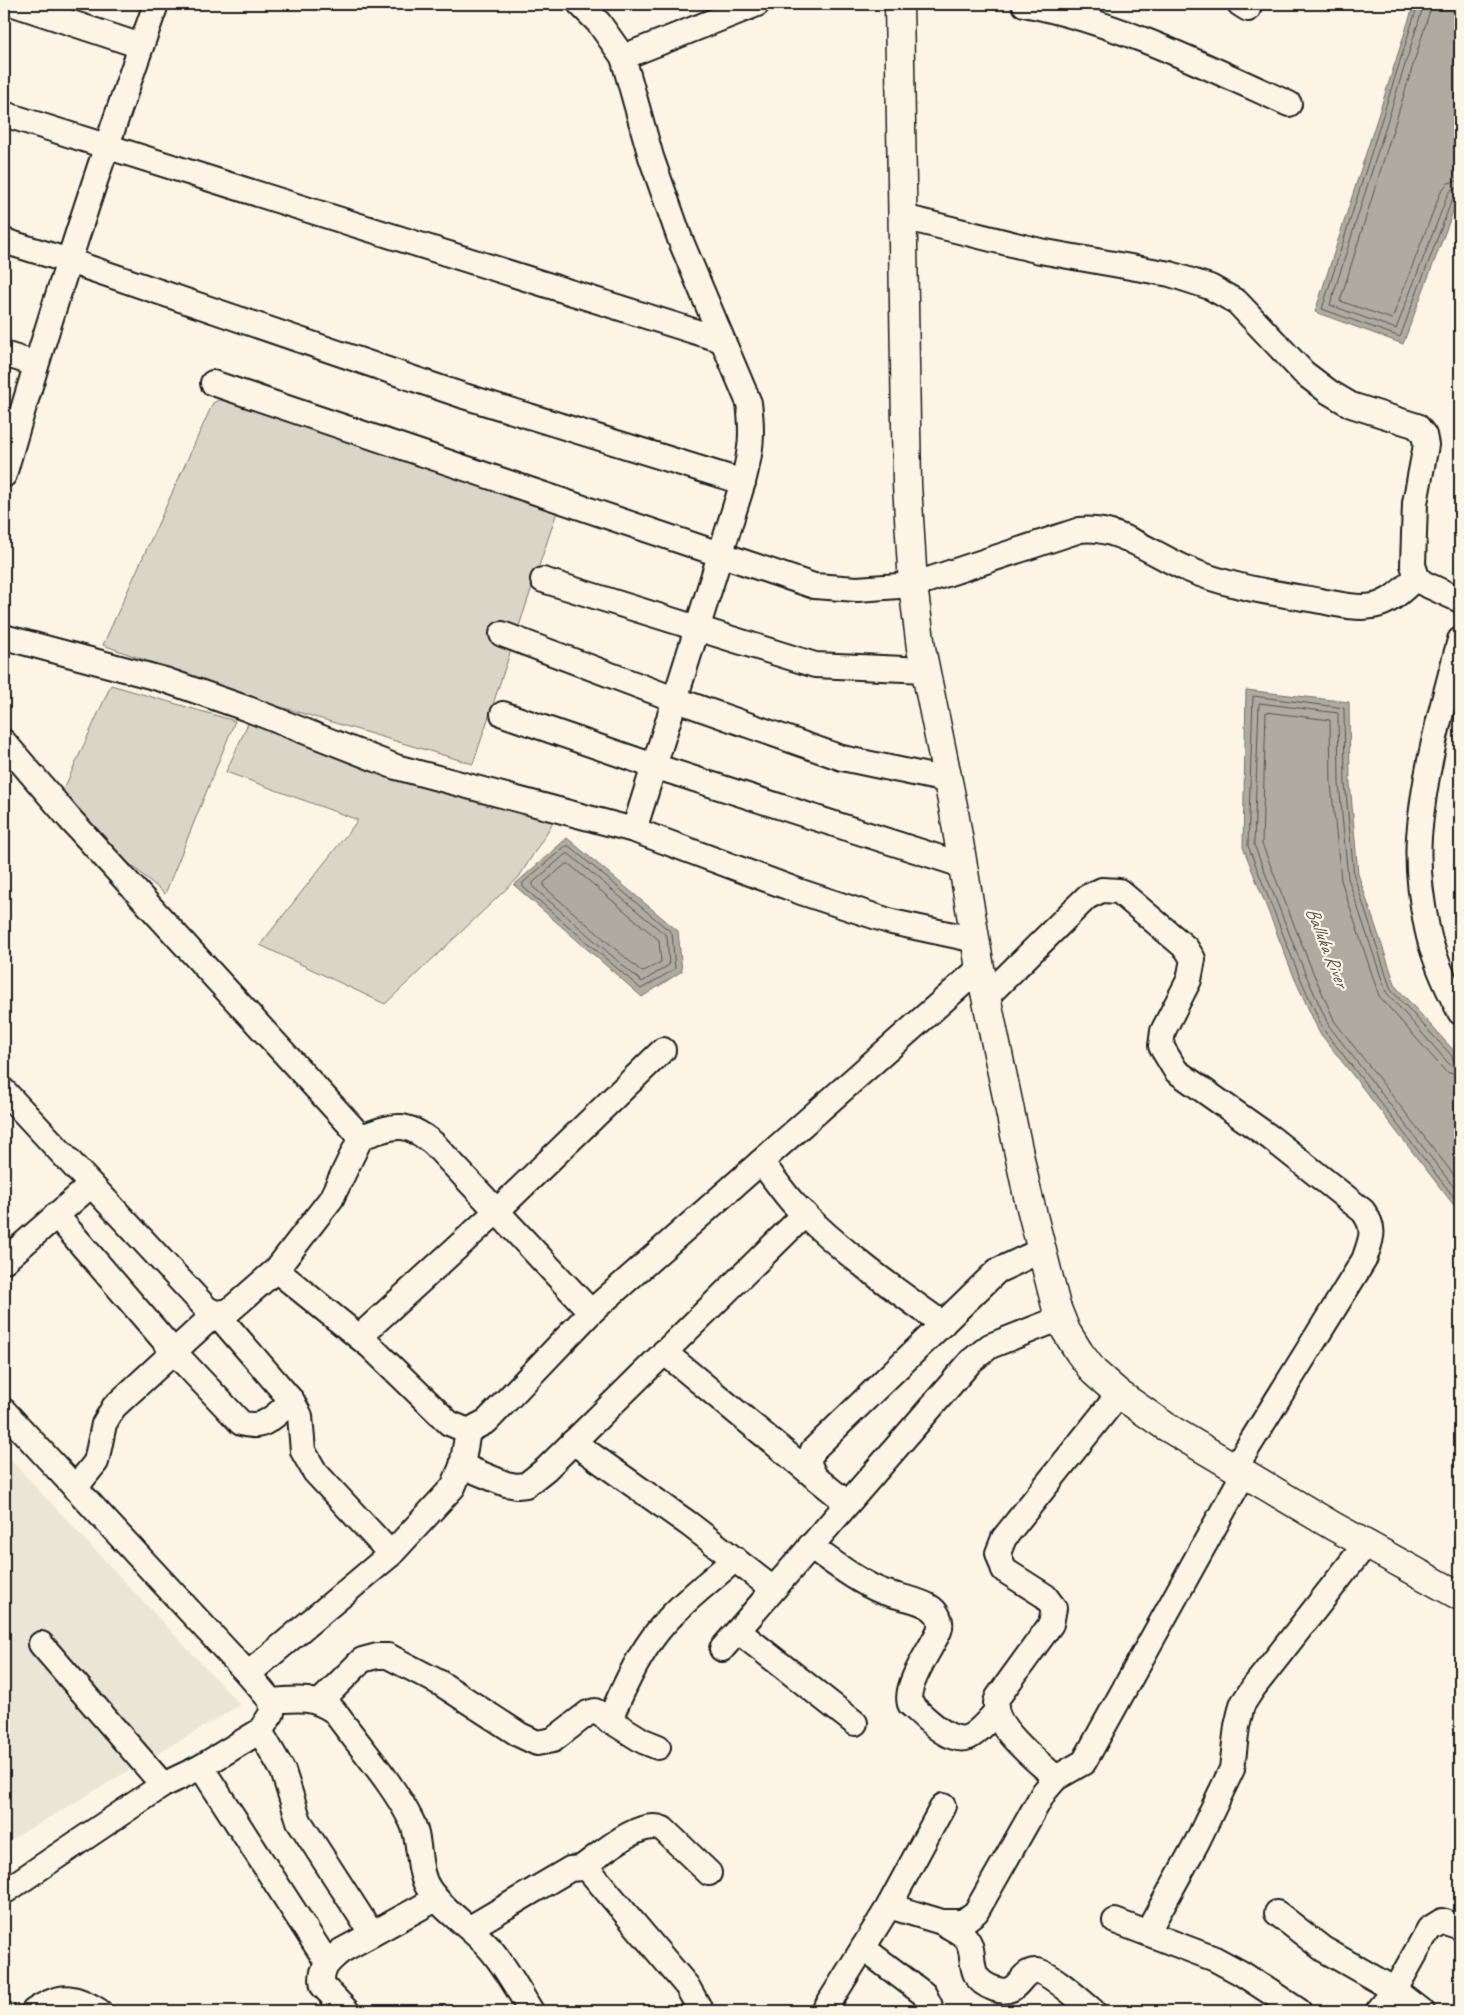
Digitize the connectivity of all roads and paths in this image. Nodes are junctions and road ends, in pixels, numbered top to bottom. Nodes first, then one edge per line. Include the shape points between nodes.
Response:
1 (14, 4) edge
2 (156, 4) edge
3 (580, 4) edge
4 (757, 4) edge
5 (899, 4) edge
6 (1024, 4) edge
7 (141, 46) junction
8 (623, 57) junction
9 (1289, 104) dead end
10 (4, 114) edge
11 (106, 146) junction
12 (902, 217) junction
13 (4, 241) edge
14 (69, 261) junction
15 (722, 340) junction
16 (4, 354) edge
17 (36, 364) junction
18 (213, 383) dead end
19 (4, 475) edge
20 (743, 482) junction
21 (720, 553) junction
22 (1417, 577) junction
23 (543, 580) dead end
24 (913, 585) junction
25 (1460, 600) edge
26 (696, 626) junction
27 (502, 634) dead end
28 (1460, 640) edge
29 (14, 641) edge
30 (4, 656) edge
31 (926, 670) junction
32 (674, 699) junction
33 (503, 714) dead end
34 (4, 742) edge
35 (654, 766) junction
36 (947, 780) junction
37 (634, 830) junction
38 (962, 865) junction
39 (976, 940) junction
40 (980, 968) junction
41 (986, 997) junction
42 (1460, 1012) edge
43 (663, 1050) dead end
44 (4, 1091) edge
45 (361, 1137) junction
46 (761, 1162) junction
47 (91, 1185) junction
48 (496, 1211) junction
49 (805, 1214) junction
50 (56, 1215) junction
51 (1042, 1250) junction
52 (4, 1261) edge
53 (276, 1270) junction
54 (590, 1312) junction
55 (216, 1313) junction
56 (1061, 1318) junction
57 (943, 1324) junction
58 (359, 1337) junction
59 (174, 1352) junction
60 (664, 1352) junction
61 (1119, 1394) junction
62 (292, 1400) junction
63 (4, 1411) edge
64 (468, 1431) junction
65 (573, 1442) junction
66 (462, 1466) junction
67 (1240, 1470) junction
68 (815, 1477) junction
69 (75, 1488) junction
70 (848, 1502) junction
71 (1366, 1544) junction
72 (810, 1546) junction
73 (392, 1554) junction
74 (735, 1559) junction
75 (773, 1589) junction
76 (1460, 1596) edge
77 (738, 1631) junction
78 (41, 1644) dead end
79 (722, 1649) dead end
80 (248, 1674) junction
81 (271, 1701) junction
82 (320, 1702) junction
83 (996, 1713) junction
84 (609, 1721) junction
85 (855, 1723) dead end
86 (260, 1731) junction
87 (658, 1747) dead end
88 (201, 1768) junction
89 (1056, 1778) junction
90 (163, 1785) junction
91 (944, 1806) dead end
92 (581, 1868) junction
93 (709, 1873) dead end
94 (4, 1892) edge
95 (436, 1899) junction
96 (889, 1906) junction
97 (1277, 1913) dead end
98 (1115, 1921) dead end
99 (942, 1922) junction
100 (1460, 1927) edge
101 (470, 1928) junction
102 (1147, 1933) junction
103 (372, 1934) junction
104 (863, 1948) junction
105 (327, 1962) junction
106 (1395, 1990) junction
107 (34, 2011) edge
108 (99, 2011) edge
109 (347, 2011) edge
110 (532, 2011) edge
111 (701, 2011) edge
112 (824, 2011) edge
113 (928, 2011) edge
114 (1093, 2011) edge
115 (1299, 2011) edge
116 (1378, 2011) edge
117 (1422, 2011) edge

1 - 7 street
2 - 7 street
3 - 8 street via 599,23
4 - 8 street
5 - 12 main road
6 - 9 street via 1104,24
7 - 11 street
8 - 15 street via 651,157 680,239
10 - 11 street
11 - 14 street
11 - 15 street
12 - 22 street via 1040,251 1170,274 1210,287 1237,302 1304,373 1329,392 1351,404 1417,426 1426,445 1416,503 1413,565
12 - 24 main road via 907,484
13 - 14 street
14 - 17 street
14 - 20 street via 464,396
15 - 20 street via 749,403 752,448
16 - 17 street
17 - 19 street
18 - 21 street
20 - 21 street
21 - 24 street via 814,586 858,589
21 - 26 street
22 - 24 street via 1391,599 1373,606 1354,606 1215,580 1118,534 1096,528 1080,530
22 - 25 street via 1430,588
23 - 26 street
24 - 31 main road
26 - 31 street via 816,665
26 - 32 street
27 - 32 street
28 - 42 street via 1424,798 1419,839 1427,929 1442,975
29 - 30 street
29 - 37 street via 165,680 396,767
31 - 36 main road
32 - 35 street
32 - 36 street via 842,758
33 - 35 street
34 - 45 street via 69,818
35 - 37 street
35 - 38 street
36 - 38 main road
37 - 39 street via 892,922
38 - 39 main road
39 - 40 main road
40 - 41 main road
40 - 46 street
41 - 51 main road
41 - 67 street via 1087,897 1102,890 1119,891 1186,948 1193,958 1190,980 1163,1031 1161,1046 1176,1071 1272,1138 1363,1212 1372,1224 1372,1238 1364,1260
43 - 48 street
44 - 47 street
45 - 48 street via 388,1127 400,1126 418,1131
45 - 53 street via 331,1199
46 - 49 street
46 - 54 street
47 - 50 street
47 - 55 street via 207,1309
48 - 54 street
48 - 58 street
49 - 57 street via 872,1272
49 - 60 street
50 - 52 street
50 - 59 street
51 - 56 main road
51 - 57 street via 997,1271
53 - 55 street via 229,1311
53 - 58 street
54 - 64 street via 487,1421
55 - 59 street
55 - 62 street
56 - 61 main road via 1066,1331 1094,1372
56 - 70 street via 990,1346 971,1361
57 - 68 street via 813,1450 808,1462
58 - 64 street via 449,1423
59 - 62 street via 241,1423 252,1426 264,1424
59 - 69 street via 114,1407 104,1424 96,1462
60 - 65 street
60 - 68 street
61 - 67 main road via 1164,1426
61 - 83 street via 1004,1538 998,1553 1004,1570 1045,1596 1054,1608 1051,1624 995,1703
62 - 73 street via 300,1416 303,1451 315,1472
63 - 69 street
64 - 66 street
65 - 66 street via 526,1485 506,1484
65 - 74 street
66 - 73 street via 453,1487
67 - 71 main road
67 - 89 street via 1084,1762
68 - 70 street
69 - 80 street
70 - 72 street
71 - 76 main road
71 - 102 street via 1242,1705 1232,1769 1197,1842
72 - 75 street
72 - 83 street via 859,1580 881,1591 928,1606 938,1614 940,1629 914,1680 908,1698 910,1704 948,1735 958,1738 975,1733
73 - 80 street
74 - 75 street
74 - 84 street via 653,1637 636,1663
75 - 77 street
77 - 79 street
77 - 85 street
78 - 90 street
80 - 81 street
81 - 82 street via 306,1698
81 - 86 street via 272,1713
82 - 84 street via 362,1660 388,1656 440,1683 537,1743 547,1743 592,1711
82 - 95 street via 334,1711 402,1803 417,1834 423,1874
83 - 89 street via 1002,1726
84 - 87 street
86 - 88 street
86 - 103 street via 283,1770 299,1821
88 - 90 street
88 - 105 street
89 - 99 street via 1044,1792 976,1912 963,1922
90 - 94 street
91 - 96 street
92 - 93 street via 636,1830 653,1826 662,1829
92 - 101 street via 570,1870
92 - 111 street via 592,1872 687,1986
95 - 101 street
95 - 103 street
96 - 99 street
96 - 104 street
97 - 106 street via 1323,1949
98 - 102 street
99 - 114 street via 965,1937 971,1948 975,1975 994,1989 1006,1992 1028,1973 1038,1971
100 - 106 street via 1442,1921 1428,1929
101 - 110 street via 492,1951
102 - 115 street via 1190,1948 1241,1972
103 - 105 street
104 - 112 street
104 - 113 street via 924,1994 930,2006
105 - 109 street via 322,1973 323,1986
106 - 116 street
106 - 117 street
107 - 108 street via 50,2000 66,1997 85,2002

